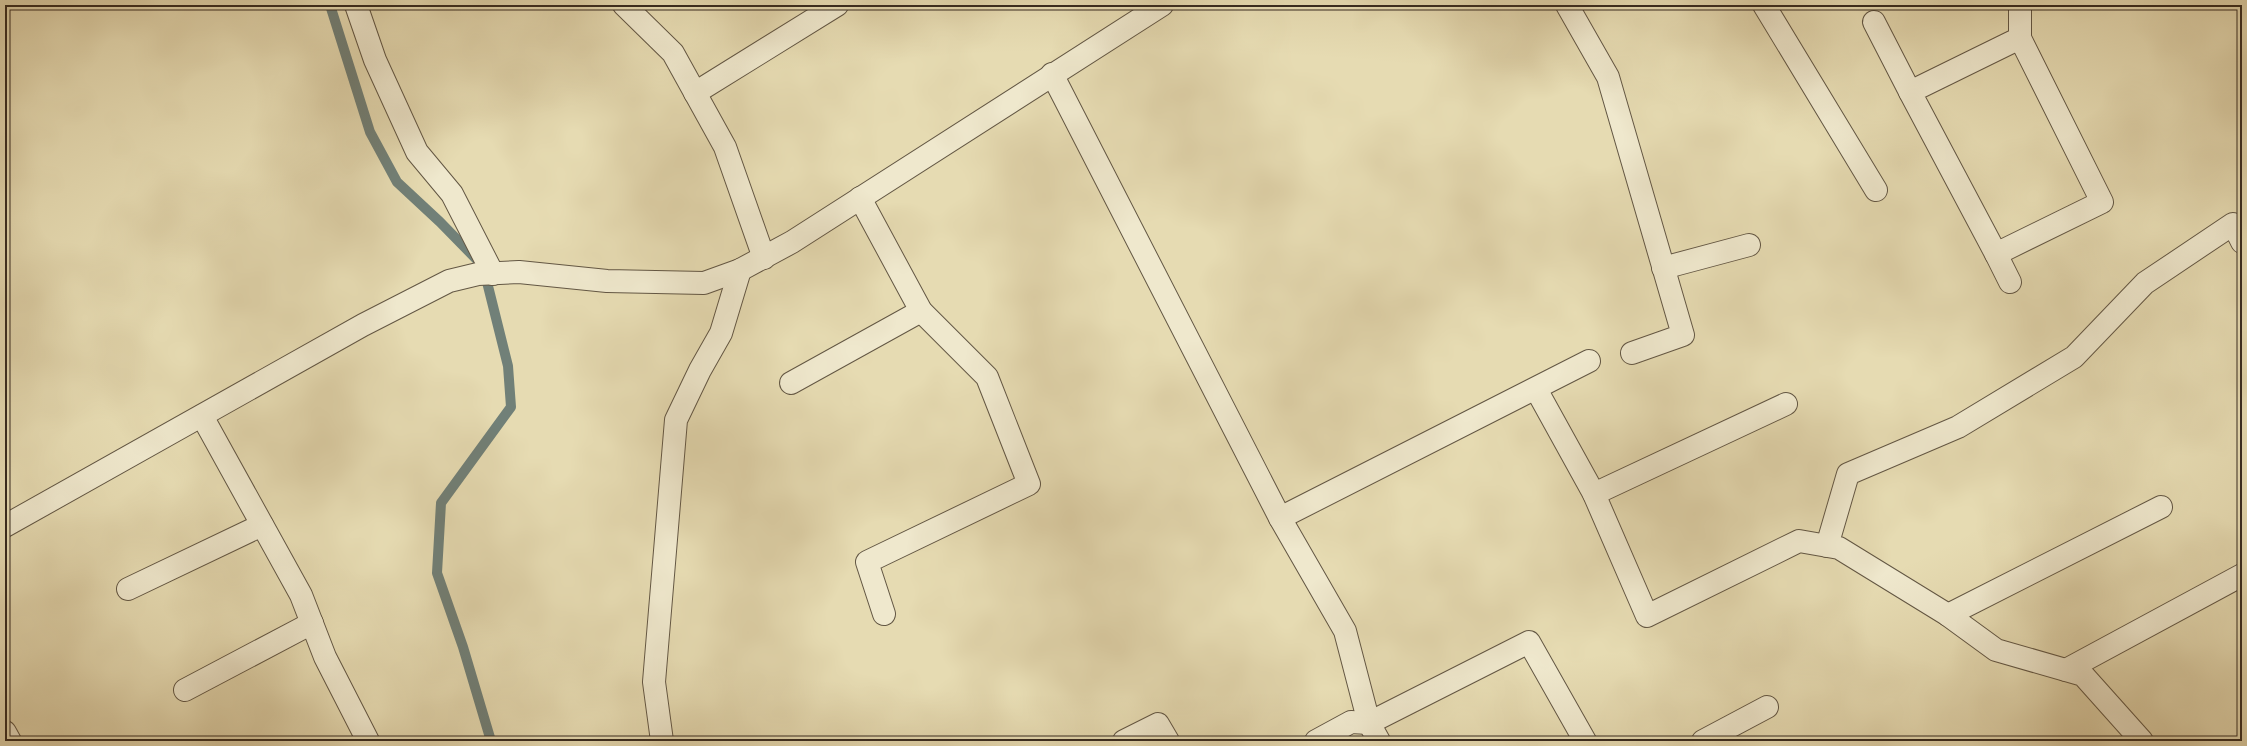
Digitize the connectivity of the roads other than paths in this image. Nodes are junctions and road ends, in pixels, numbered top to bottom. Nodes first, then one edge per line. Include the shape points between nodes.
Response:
1 (356, 5) edge
2 (624, 5) edge
3 (837, 5) edge
4 (1162, 5) edge
5 (1567, 5) edge
6 (1764, 5) edge
7 (2020, 5) edge
8 (1874, 22) dead end
9 (2020, 38) junction
10 (1052, 74) junction
11 (1910, 92) junction
12 (695, 93) junction
13 (1876, 190) dead end
14 (860, 198) junction
15 (2242, 242) edge
16 (1749, 245) dead end
17 (1996, 254) junction
18 (764, 258) junction
19 (1663, 268) junction
20 (740, 270) junction
21 (494, 274) junction
22 (2010, 282) dead end
23 (921, 311) junction
24 (1632, 354) dead end
25 (1589, 361) dead end
26 (791, 383) dead end
27 (1536, 389) junction
28 (1786, 404) dead end
29 (202, 416) junction
30 (1594, 494) junction
31 (2161, 507) dead end
32 (1280, 518) junction
33 (262, 525) junction
34 (5, 526) edge
35 (1827, 546) junction
36 (2242, 575) edge
37 (128, 589) dead end
38 (884, 614) dead end
39 (1948, 615) junction
40 (312, 623) junction
41 (2066, 670) junction
42 (185, 690) dead end
43 (1767, 707) dead end
44 (5, 732) edge
45 (1374, 732) edge
46 (10, 741) edge
47 (368, 741) edge
48 (662, 741) edge
49 (1124, 741) edge
50 (1168, 741) edge
51 (1316, 741) edge
52 (1585, 741) edge
53 (1703, 741) edge
54 (2142, 741) edge

1 - 21 street via 375,60 417,152 452,194
2 - 12 street via 673,53
3 - 12 street
4 - 10 street
5 - 19 street via 1608,77
6 - 13 street
7 - 9 street
8 - 11 street
9 - 11 street
9 - 17 street via 2102,202
10 - 14 street
10 - 32 street
11 - 17 street
12 - 18 street via 725,147
14 - 18 street
14 - 23 street
15 - 35 street via 2233,224 2145,283 2074,357 1958,427 1848,474
16 - 19 street
17 - 22 street
18 - 20 street
19 - 24 street via 1682,335
20 - 21 street via 704,283 607,282 525,272
20 - 48 street via 721,333 676,420 654,682
21 - 29 street via 478,274 449,282 363,325
23 - 26 street
23 - 38 street via 987,377 1029,484 867,562
25 - 27 street
27 - 30 street
27 - 32 street
28 - 30 street
29 - 33 street
29 - 34 street
30 - 35 street via 1647,616 1799,540
31 - 39 street
32 - 45 street via 1345,631
33 - 37 street
33 - 40 street via 300,595
35 - 39 street via 1839,548
36 - 41 street
39 - 41 street via 1996,650
40 - 42 street
40 - 47 street via 325,657
41 - 54 street via 2083,675
43 - 53 street
44 - 46 street
45 - 51 street via 1351,722
45 - 52 street via 1529,642
49 - 50 street via 1158,724

